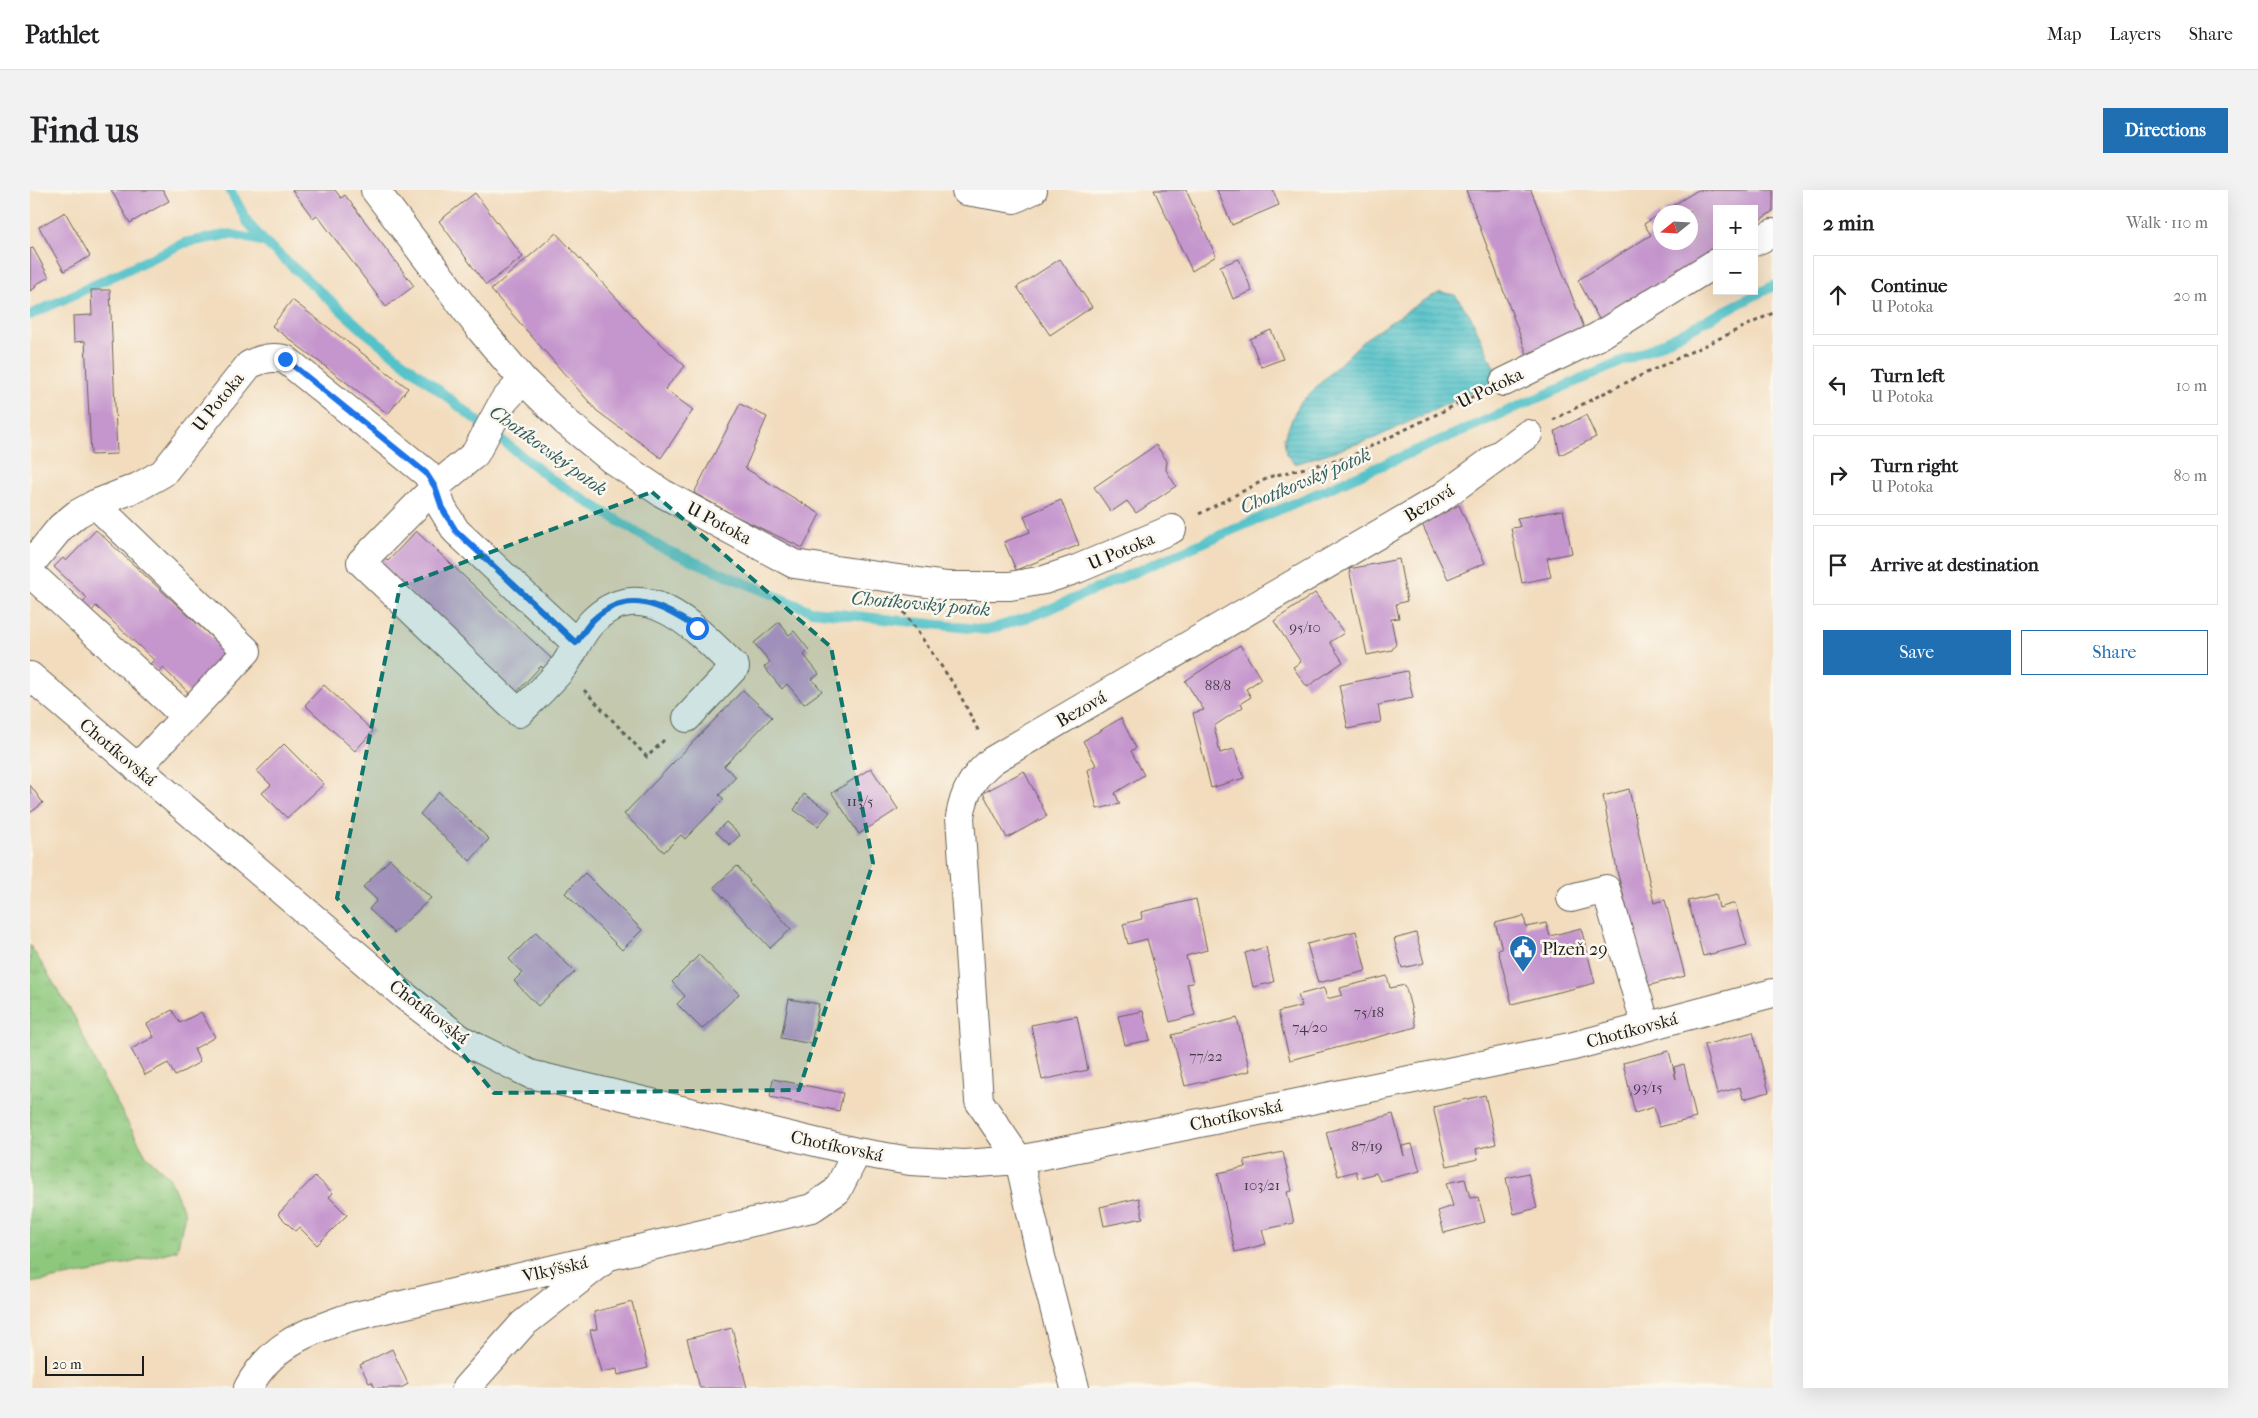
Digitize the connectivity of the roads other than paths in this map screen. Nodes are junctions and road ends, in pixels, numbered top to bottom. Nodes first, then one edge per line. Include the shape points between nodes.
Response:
1 (375, 190) edge
2 (1033, 190) edge
3 (966, 191) edge
4 (1773, 233) edge
5 (1758, 240) edge
6 (1713, 264) edge
7 (523, 380) junction
8 (1504, 382) road end
9 (1528, 434) road end
10 (435, 487) junction
11 (95, 504) junction
12 (1172, 529) road end
13 (30, 564) edge
14 (30, 572) edge
15 (576, 643) junction
16 (30, 676) edge
17 (185, 716) junction
18 (687, 718) road end
19 (137, 768) junction
20 (1571, 898) dead end
21 (1773, 993) edge
22 (1646, 1026) junction
23 (857, 1152) junction
24 (1019, 1160) junction
25 (609, 1256) junction
26 (248, 1388) edge
27 (466, 1388) edge
28 (1075, 1388) edge

1 - 7 street, U Potoka
2 - 3 street via 1014,199
4 - 5 street
6 - 8 street, U Potoka via 1597,337
7 - 10 street via 503,402 475,454
7 - 12 street, U Potoka via 566,422 611,459 662,493 794,564 947,586 1010,586 1044,580 1077,569
9 - 24 street, Bezová via 1442,497 993,760 978,772 962,801 960,827 979,1101
10 - 11 street, U Potoka via 426,473 285,359 273,357 249,364 163,473
10 - 15 street, U Potoka via 442,508 456,531
10 - 15 street via 360,562 519,713 563,668
11 - 13 street, U Potoka via 61,527
11 - 17 street via 247,651
14 - 17 street
15 - 18 street via 592,622 611,608 623,604 656,604 697,628 735,667
16 - 19 street, Chotíkovská
17 - 19 street
19 - 23 street, Chotíkovská via 406,997 462,1040 530,1074
20 - 22 street via 1606,890
21 - 22 street, Chotíkovská
22 - 24 street, Chotíkovská via 1570,1046
23 - 24 street, Chotíkovská via 910,1161 964,1164
23 - 25 street, Vlkýšská via 837,1190 812,1208
24 - 28 street
25 - 26 street, Vlkýšská via 347,1318 302,1334 264,1364
25 - 27 street via 523,1324

